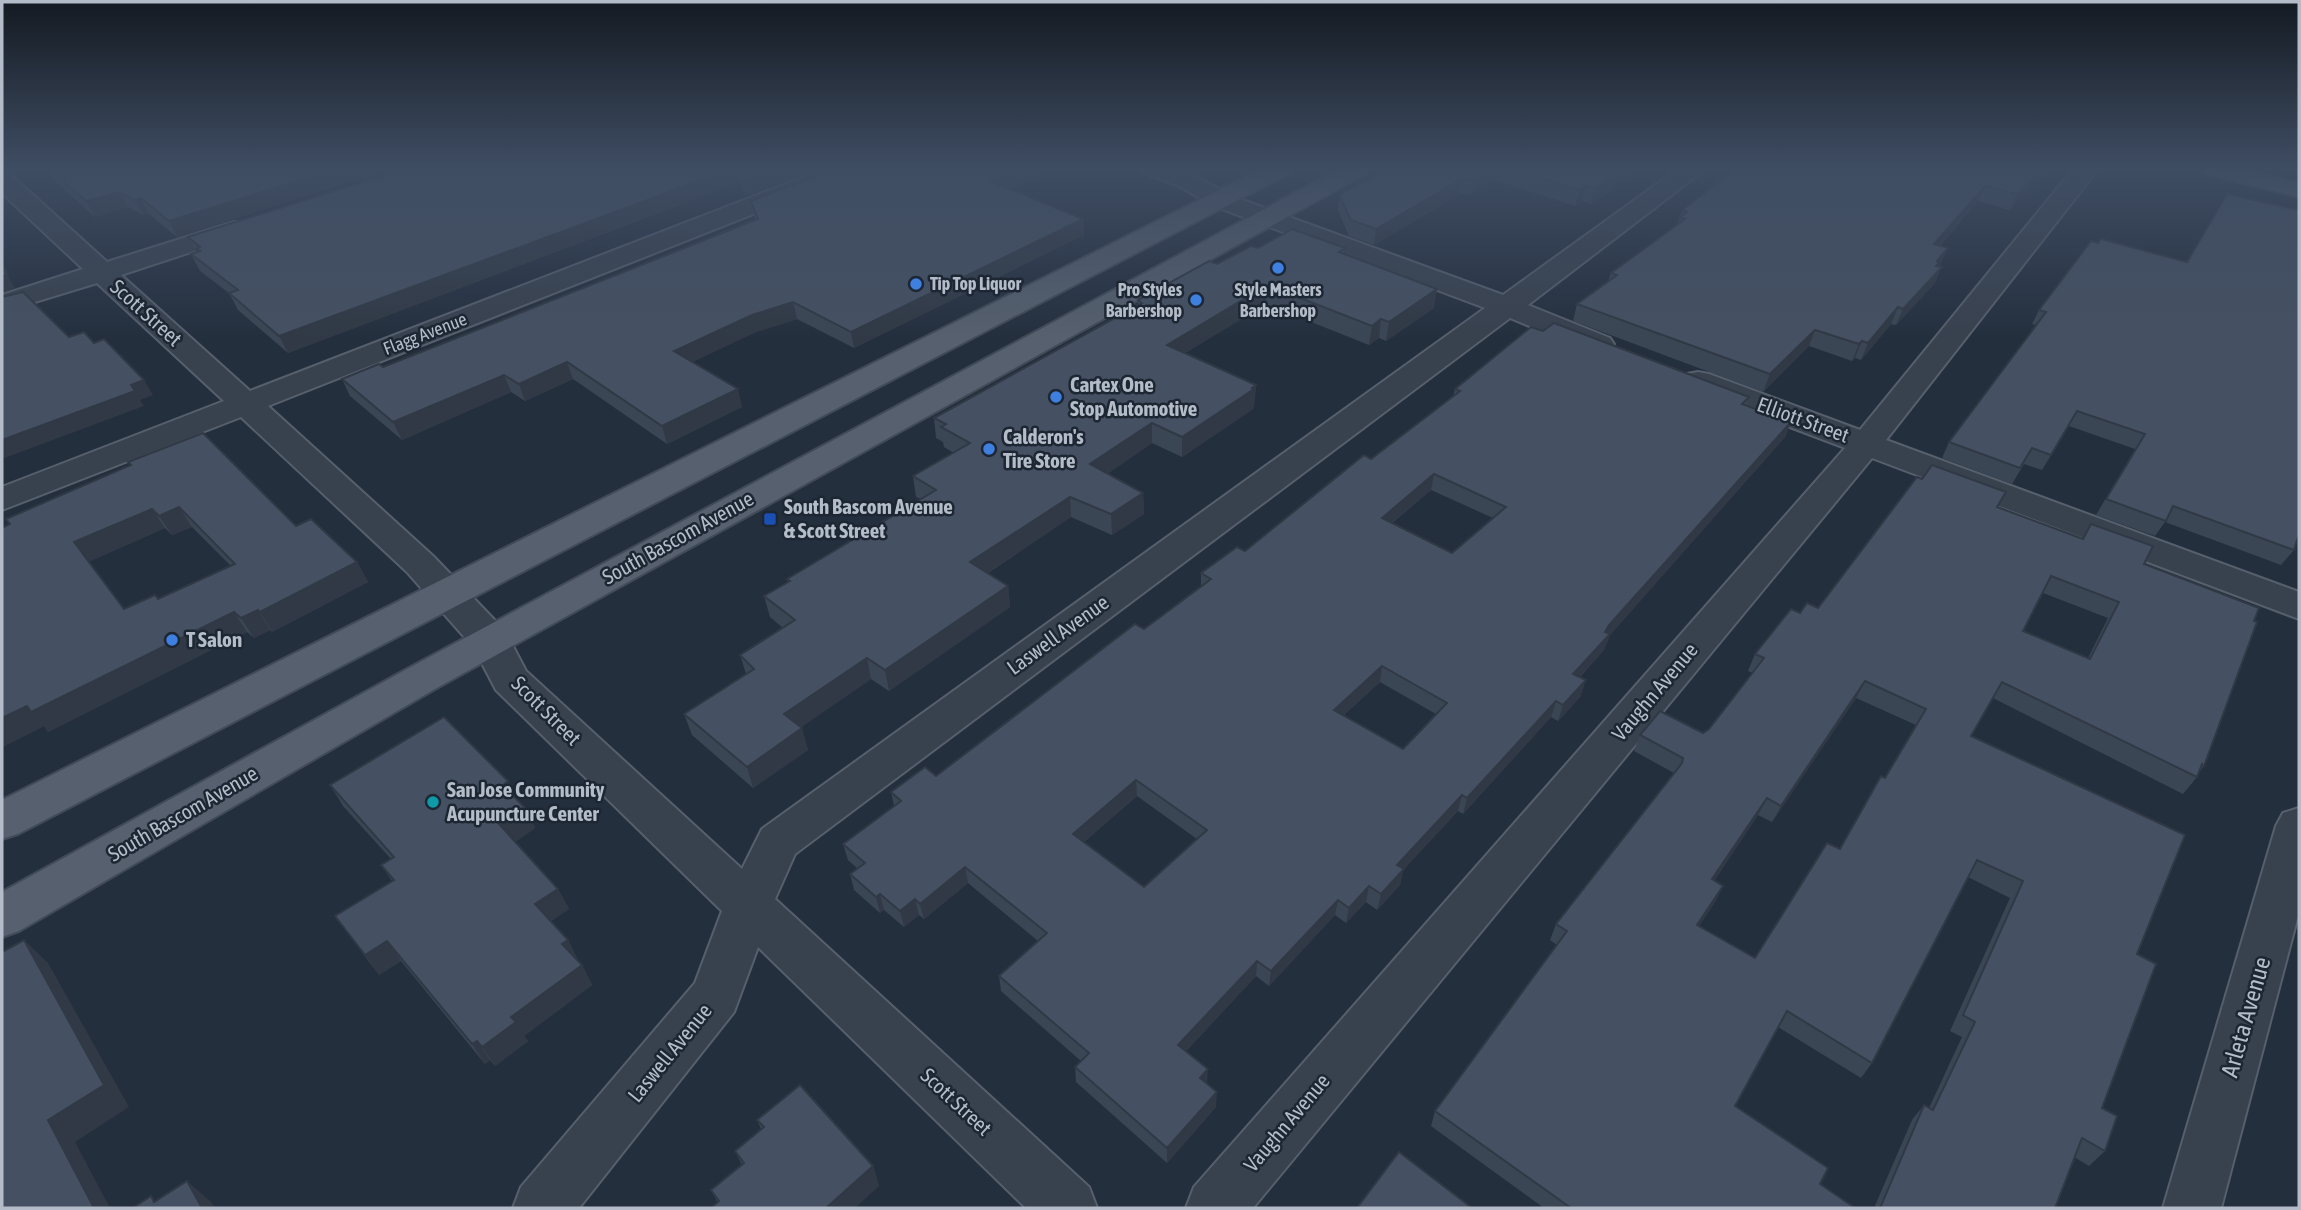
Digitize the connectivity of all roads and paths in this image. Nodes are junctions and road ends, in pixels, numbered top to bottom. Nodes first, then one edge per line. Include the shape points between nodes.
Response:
1 (50, 224) edge
2 (253, 224) edge
3 (705, 224) edge
4 (1172, 224) edge
5 (1255, 224) edge
6 (1289, 224) edge
7 (1616, 224) edge
8 (2042, 224) edge
9 (102, 272) junction
10 (2, 304) edge
11 (1503, 306) junction
12 (1623, 353) edge
13 (1674, 372) edge
14 (246, 404) junction
15 (1866, 443) junction
16 (2, 499) edge
17 (446, 594) junction
18 (2299, 606) edge
19 (491, 640) junction
20 (2, 821) edge
21 (2299, 826) edge
22 (748, 905) junction
23 (2, 916) edge
24 (542, 1208) edge
25 (1068, 1208) edge
26 (1215, 1208) edge
27 (2192, 1208) edge

1 - 9 street, Scott Street
2 - 9 street
3 - 14 street, Flagg Avenue
4 - 17 main road
5 - 19 main road, South Bascom Avenue
6 - 11 street
7 - 11 street, Laswell Avenue
8 - 15 street, Vaughn Avenue
9 - 10 street
9 - 14 street, Scott Street
11 - 12 street
11 - 22 street, Laswell Avenue via 778,842
13 - 15 street, Elliott Street
14 - 16 street, Flagg Avenue
14 - 17 street, Scott Street via 421,564
15 - 18 street, Elliott Street
15 - 26 street, Vaughn Avenue
17 - 19 street, Scott Street
17 - 20 main road
19 - 22 street, Scott Street via 510,680
19 - 23 main road, South Bascom Avenue
21 - 27 street, Arleta Avenue
22 - 24 street, Laswell Avenue via 716,996
22 - 25 street, Scott Street

